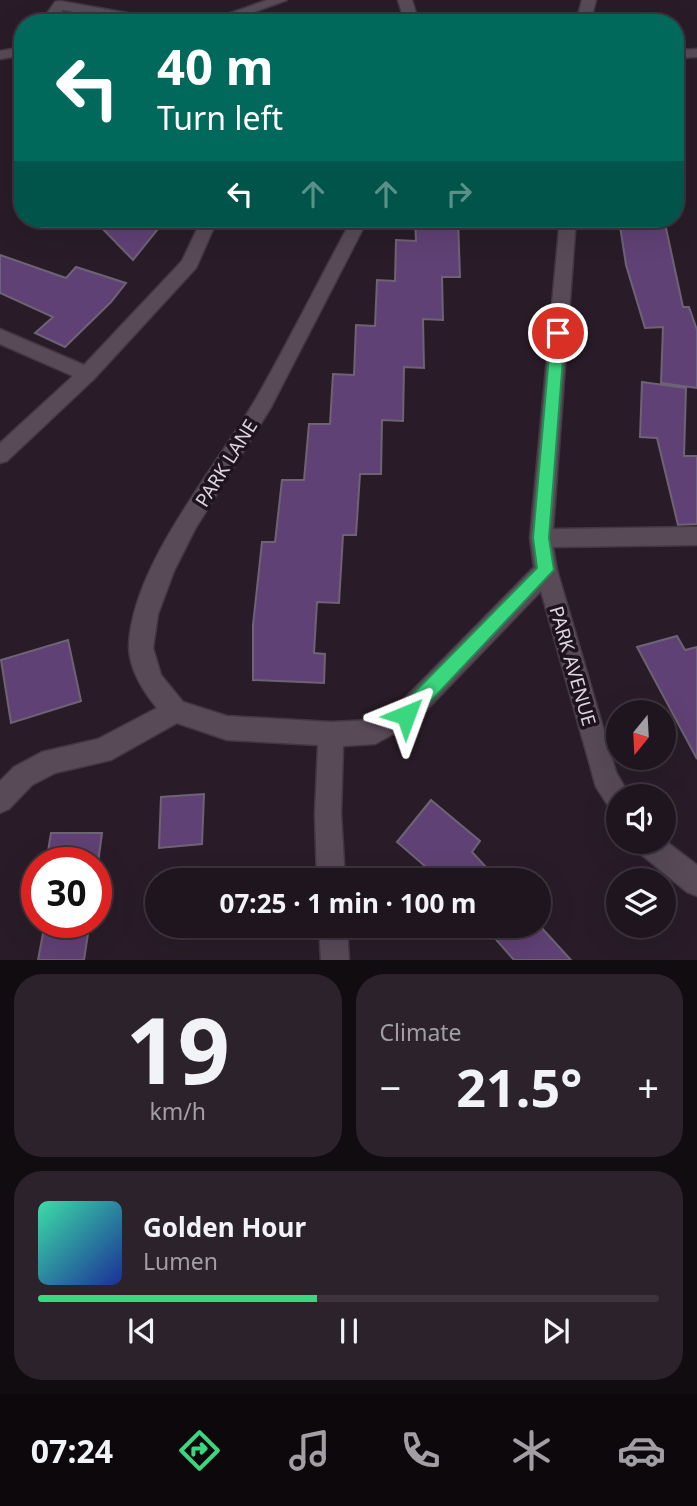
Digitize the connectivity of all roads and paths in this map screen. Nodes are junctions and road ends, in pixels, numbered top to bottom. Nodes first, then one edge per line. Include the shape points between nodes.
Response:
1 (280, 0) edge
2 (54, 14) edge
3 (110, 14) edge
4 (238, 14) edge
5 (206, 228) edge
6 (355, 228) edge
7 (567, 228) edge
8 (0, 335) edge
9 (88, 374) junction
10 (0, 454) edge
11 (697, 536) edge
12 (541, 538) junction
13 (546, 570) junction
14 (175, 711) junction
15 (331, 734) junction
16 (609, 784) edge
17 (0, 800) edge
18 (661, 854) edge
19 (330, 868) edge
20 (697, 882) edge
21 (334, 938) edge
22 (335, 960) edge

1 - 4 street
2 - 3 street via 60,5
5 - 9 street via 190,264
6 - 14 street, PARK LANE via 263,404 187,523 155,584 141,648 150,681
7 - 12 street, PARK AVENUE
8 - 9 street
9 - 10 street
11 - 12 street
12 - 13 street, PARK AVENUE
13 - 15 street via 406,715 375,732
13 - 16 street, PARK AVENUE
14 - 15 street via 227,728
14 - 17 street via 102,751 51,761 23,776
15 - 19 street
18 - 20 street
21 - 22 street

